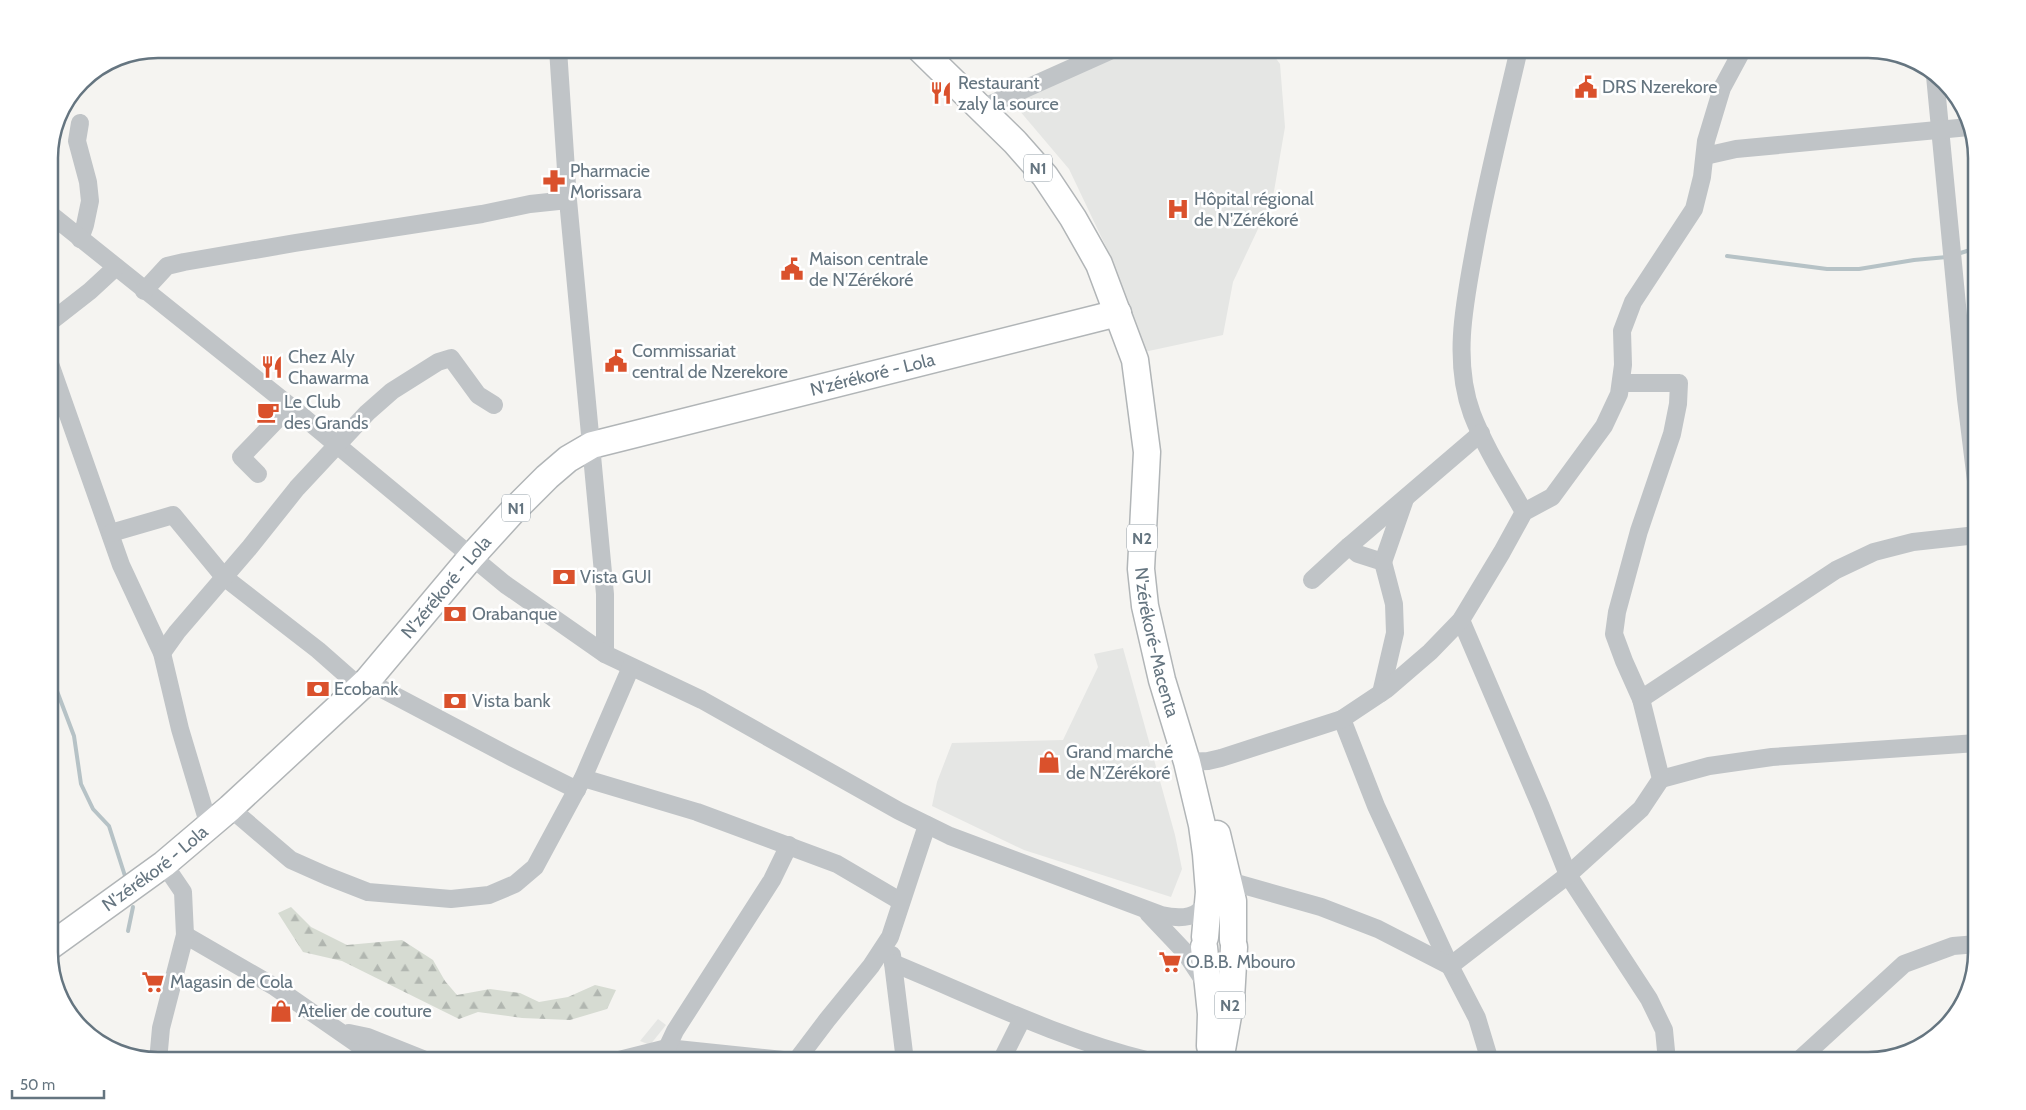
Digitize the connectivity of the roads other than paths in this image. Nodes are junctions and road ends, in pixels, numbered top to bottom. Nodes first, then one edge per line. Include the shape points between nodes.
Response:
1 (559, 58) edge
2 (929, 58) edge
3 (1094, 58) edge
4 (1517, 58) edge
5 (1738, 58) edge
6 (1937, 84) edge
7 (980, 109) junction
8 (80, 123) dead end
9 (1964, 128) edge
10 (1940, 130) junction
11 (1705, 156) junction
12 (568, 200) junction
13 (58, 220) edge
14 (80, 238) junction
15 (116, 267) junction
16 (144, 290) junction
17 (1118, 313) junction
18 (58, 316) edge
19 (1621, 382) junction
20 (58, 388) edge
21 (494, 404) dead end
22 (290, 406) junction
23 (1968, 414) edge
24 (1481, 433) junction
25 (337, 445) junction
26 (592, 445) junction
27 (258, 474) dead end
28 (1405, 499) junction
29 (1524, 512) junction
30 (111, 533) junction
31 (1968, 536) edge
32 (1349, 546) junction
33 (472, 556) junction
34 (1383, 562) junction
35 (224, 577) junction
36 (1312, 580) dead end
37 (1462, 620) junction
38 (162, 653) junction
39 (605, 654) junction
40 (630, 667) junction
41 (364, 684) junction
42 (1380, 693) junction
43 (1641, 699) junction
44 (1342, 719) junction
45 (1968, 744) edge
46 (1187, 762) junction
47 (1660, 779) junction
48 (580, 784) junction
49 (230, 808) junction
50 (928, 825) junction
51 (209, 826) junction
52 (789, 845) junction
53 (164, 864) junction
54 (1568, 875) junction
55 (1219, 887) junction
56 (900, 901) junction
57 (1144, 909) junction
58 (185, 935) junction
59 (890, 937) junction
60 (58, 941) edge
61 (1204, 942) junction
62 (1234, 943) junction
63 (1968, 945) edge
64 (893, 963) junction
65 (1450, 966) junction
66 (1209, 991) junction
67 (1022, 1019) junction
68 (341, 1031) junction
69 (159, 1052) edge
70 (370, 1052) edge
71 (405, 1052) edge
72 (669, 1052) edge
73 (801, 1052) edge
74 (903, 1052) edge
75 (1006, 1052) edge
76 (1114, 1052) edge
77 (1209, 1052) edge
78 (1222, 1052) edge
79 (1487, 1052) edge
80 (1666, 1052) edge
81 (1808, 1052) edge

1 - 12 street
2 - 7 highway, N1
3 - 7 street
4 - 24 street via 1465,303 1461,351 1464,380 1472,414
5 - 11 street via 1722,88 1706,141
6 - 10 street
7 - 17 highway, N1 via 1045,176 1099,264
8 - 14 street via 78,141 90,201
9 - 10 street
10 - 11 street via 1736,149
10 - 23 street
11 - 19 street via 1694,209 1632,302 1622,331
12 - 16 street via 184,262 167,266
12 - 26 street
13 - 14 street
14 - 15 street
15 - 16 street
15 - 18 street
16 - 22 street
17 - 26 highway, N'zérékoré - Lola / N1
17 - 46 highway, N'zérékoré-Macenta / N2 via 1135,360 1146,452 1141,569 1145,606 1162,680
19 - 29 street via 1604,426 1552,497
19 - 43 street via 1679,383 1672,434 1639,531 1614,634
20 - 30 street
21 - 25 street via 478,395 451,358 438,362 392,391
22 - 25 street
22 - 27 street via 241,457
24 - 28 street
24 - 29 street
25 - 33 street
25 - 35 street
26 - 33 highway, N'zérékoré - Lola / N1 via 547,477
26 - 39 street via 606,594
28 - 32 street
28 - 34 street
29 - 37 street
30 - 35 street via 173,515
30 - 38 street via 136,599
31 - 43 street via 1913,542 1874,552 1844,566
32 - 34 street via 1358,554
32 - 36 street
33 - 39 street
33 - 41 highway, N'zérékoré - Lola / N1
34 - 42 street via 1394,604 1395,634
35 - 38 street
35 - 41 street
37 - 42 street via 1430,652
37 - 54 street
38 - 51 street
39 - 40 street
40 - 48 street
40 - 50 street via 702,700
41 - 48 street via 513,758
41 - 49 highway, N'zérékoré - Lola / N1
42 - 44 street
43 - 47 street
44 - 46 street via 1221,758
44 - 65 street via 1376,806
45 - 47 street via 1772,757 1709,766
46 - 55 highway, N2 via 1209,809 1224,856
47 - 54 street via 1641,809
48 - 49 street via 536,867 515,884 489,895 451,899 368,892 327,876 291,860
48 - 52 street via 697,812
49 - 51 highway, N'zérékoré - Lola / N1
50 - 56 street
50 - 57 street
51 - 53 highway, N'zérékoré - Lola / N1
52 - 56 street via 837,864
52 - 72 street via 772,880 674,1031
53 - 58 street via 183,892
53 - 60 highway, N'zérékoré - Lola / N1
54 - 65 street
54 - 80 street via 1649,999 1664,1030
55 - 57 street via 1202,909 1185,918
55 - 61 highway, N2
55 - 62 highway, N2 via 1233,901
55 - 65 street via 1321,907 1378,929
56 - 59 street
57 - 66 street via 1184,951
58 - 68 street via 275,987
58 - 69 street
59 - 64 street
59 - 73 street via 871,966
61 - 62 highway via 1210,956 1219,959 1229,955
61 - 66 highway, N2
62 - 78 highway, N2 via 1231,999
63 - 81 street via 1953,946 1904,964
64 - 67 street
64 - 74 street
65 - 79 street via 1477,1018
66 - 77 highway, N2
67 - 75 street
67 - 76 street
68 - 70 street
68 - 71 street

